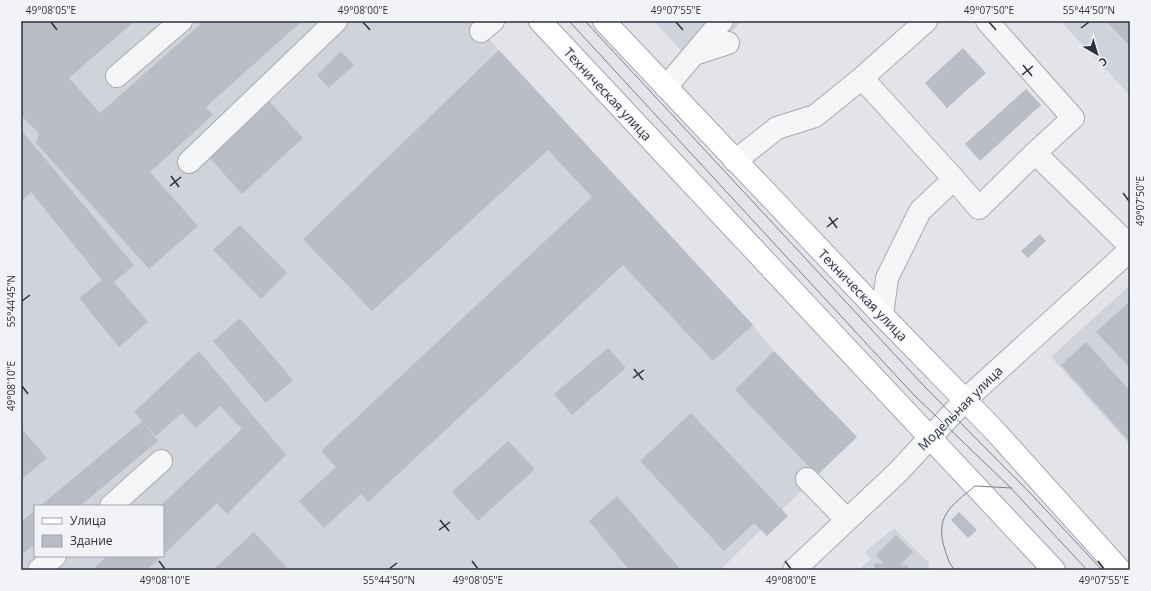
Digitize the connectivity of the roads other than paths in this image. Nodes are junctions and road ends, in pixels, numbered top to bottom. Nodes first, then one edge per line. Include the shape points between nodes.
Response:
1 (181, 21) edge
2 (336, 21) edge
3 (540, 21) edge
4 (604, 21) edge
5 (722, 21) edge
6 (926, 21) edge
7 (987, 21) edge
8 (728, 43) dead end
9 (694, 54) junction
10 (118, 76) dead end
11 (862, 78) junction
12 (666, 87) junction
13 (1035, 153) junction
14 (734, 161) junction
15 (189, 162) dead end
16 (954, 179) junction
17 (1130, 246) edge
18 (1130, 250) edge
19 (882, 316) junction
20 (965, 400) junction
21 (929, 437) junction
22 (161, 461) dead end
23 (807, 479) dead end
24 (112, 505) edge
25 (847, 520) junction
26 (54, 557) edge
27 (39, 570) edge
28 (794, 570) edge
29 (1054, 570) edge
30 (1120, 570) edge

1 - 10 street
2 - 15 street
3 - 21 main road, Техническая улица
4 - 12 main road, Техническая улица
5 - 9 street
6 - 11 street
7 - 13 street via 1073,118
8 - 9 street
9 - 12 street
11 - 14 street via 815,116 777,128
11 - 16 street
12 - 14 main road, Техническая улица
13 - 16 street via 979,208
13 - 17 street
14 - 19 main road, Техническая улица
16 - 19 street via 920,210 887,278
18 - 20 street, Модельная улица
19 - 20 main road, Техническая улица
20 - 21 street, Модельная улица
20 - 30 main road, Техническая улица
21 - 25 street, Модельная улица via 898,472
21 - 29 main road, Техническая улица
22 - 24 street
23 - 25 street
25 - 28 street, Модельная улица
26 - 27 street

